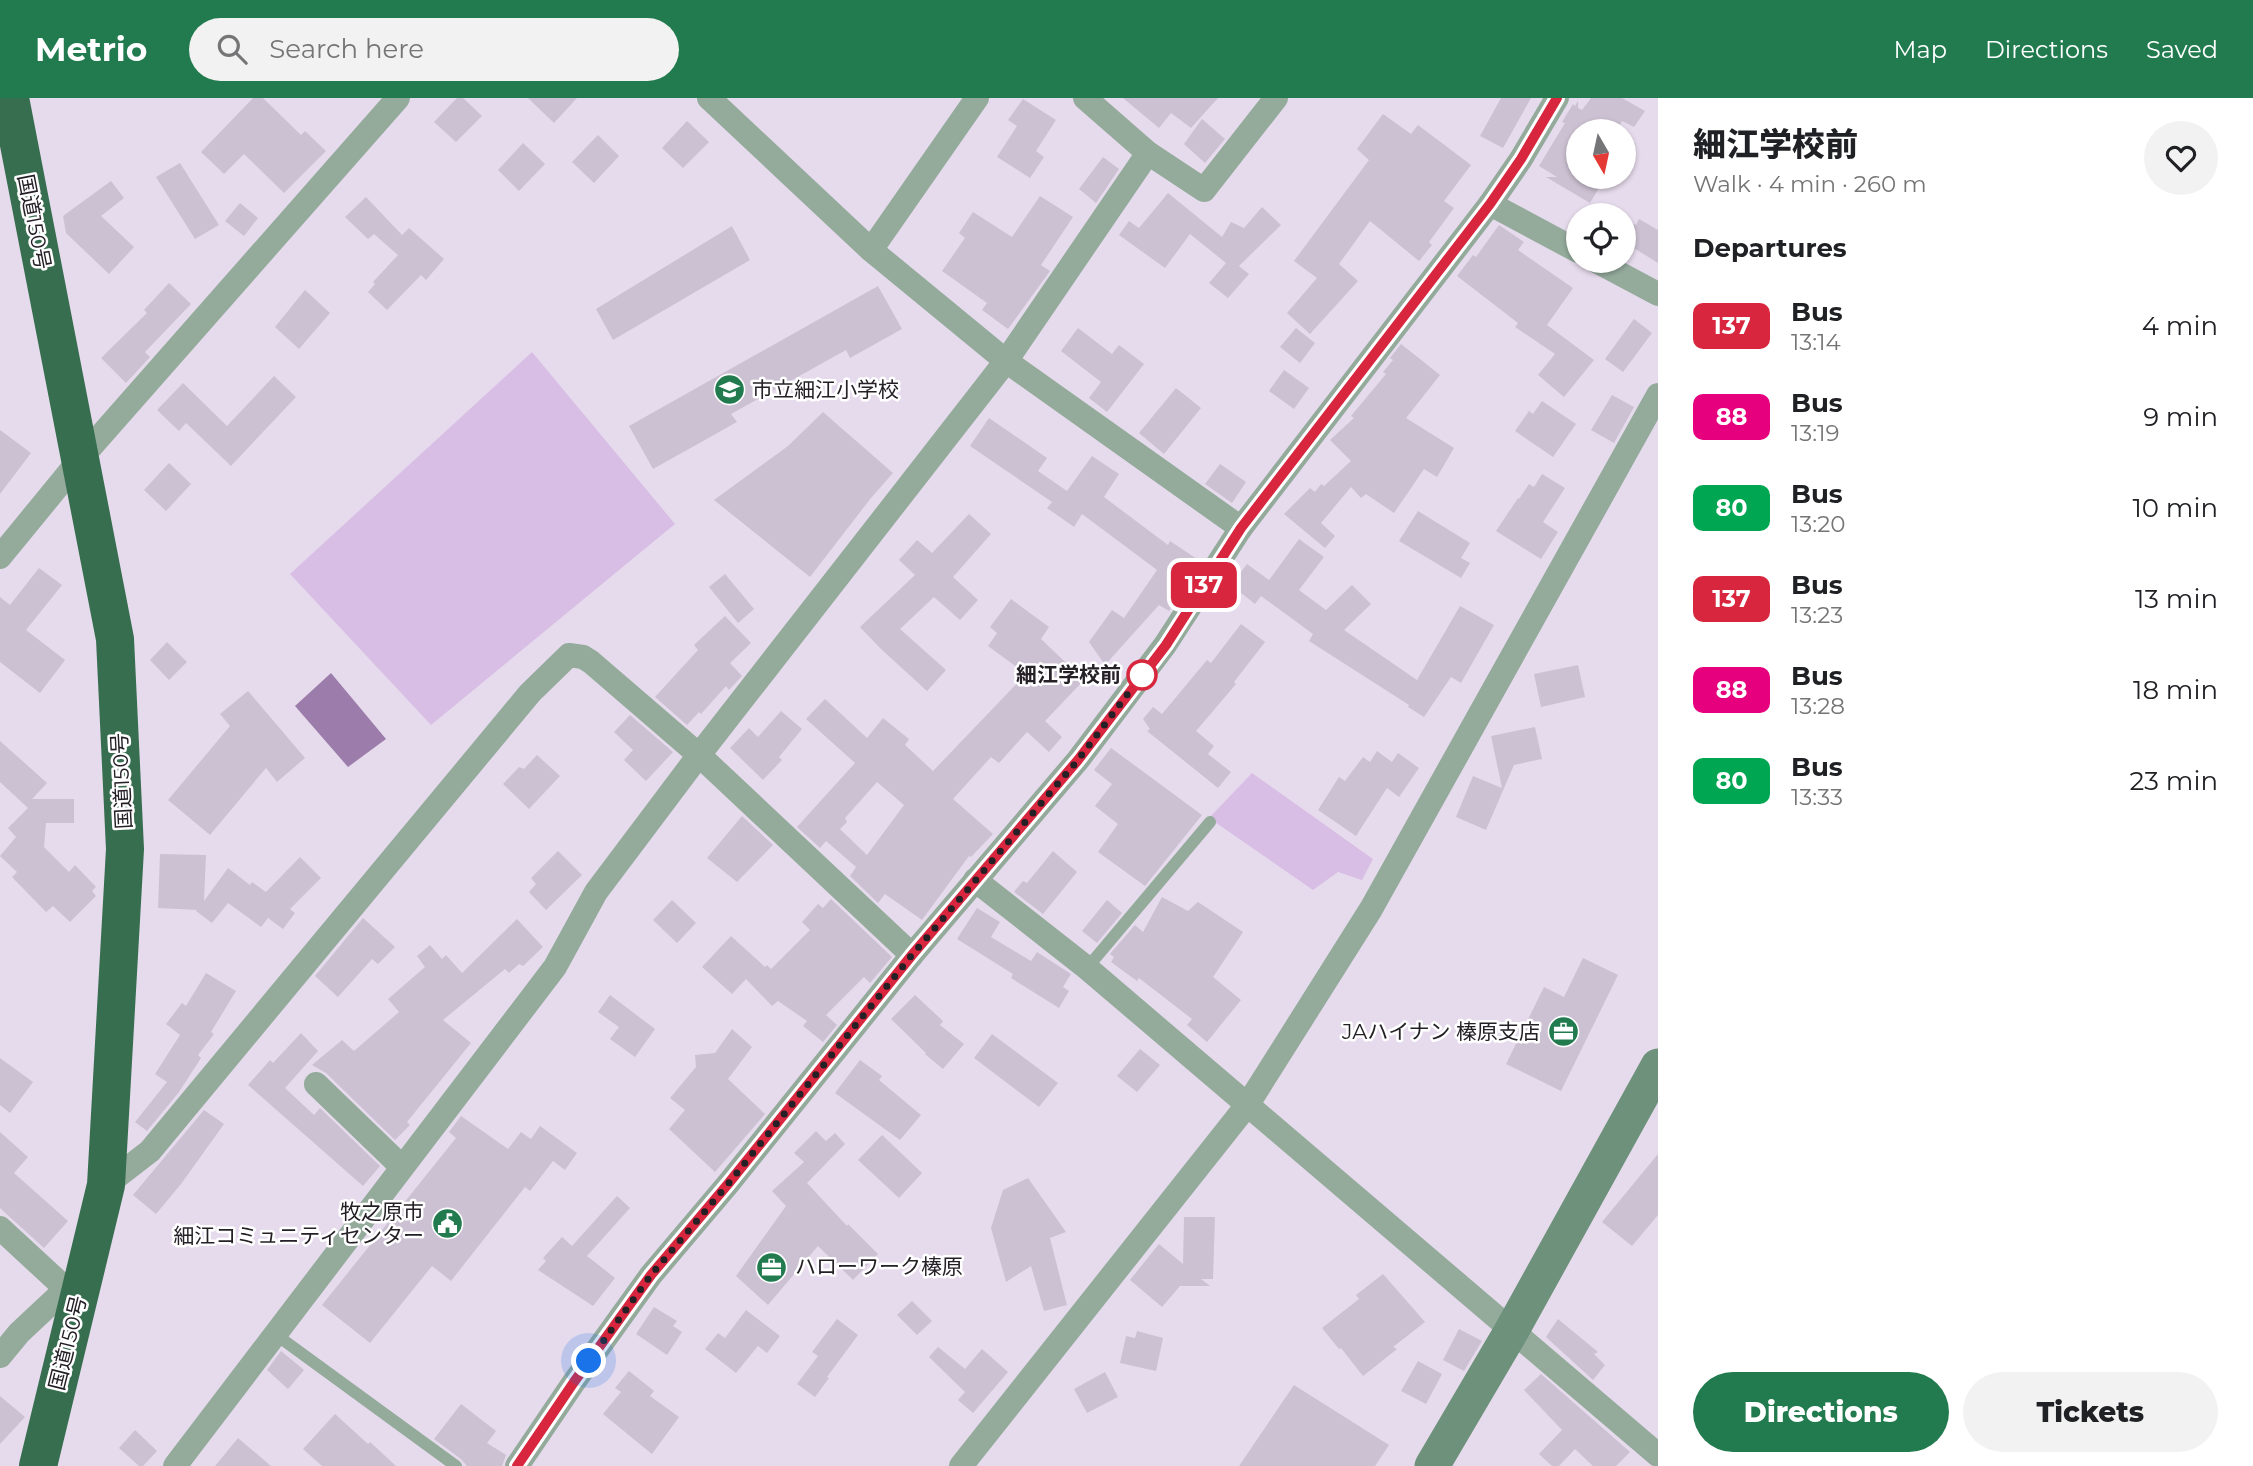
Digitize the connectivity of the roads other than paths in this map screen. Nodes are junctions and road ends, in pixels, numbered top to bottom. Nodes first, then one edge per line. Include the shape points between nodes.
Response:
1 (10, 98) edge
2 (398, 98) edge
3 (709, 98) edge
4 (977, 98) edge
5 (1085, 98) edge
6 (1276, 98) edge
7 (1557, 98) edge
8 (1149, 153) junction
9 (1490, 204) junction
10 (1566, 245) edge
11 (871, 250) junction
12 (1619, 273) edge
13 (1658, 294) edge
14 (1006, 361) junction
15 (1658, 395) edge
16 (81, 458) junction
17 (1241, 528) junction
18 (0, 556) edge
19 (699, 755) junction
20 (1210, 822) dead end
21 (975, 880) junction
22 (912, 955) junction
23 (1087, 968) junction
24 (1658, 1066) edge
25 (316, 1084) dead end
26 (1248, 1104) junction
27 (402, 1167) junction
28 (106, 1185) junction
29 (0, 1228) edge
30 (76, 1280) junction
31 (1512, 1330) junction
32 (275, 1334) junction
33 (0, 1356) edge
34 (1658, 1455) edge
35 (38, 1466) edge
36 (175, 1466) edge
37 (456, 1466) edge
38 (517, 1466) edge
39 (961, 1466) edge
40 (1432, 1466) edge

1 - 16 highway, 国道150号
2 - 16 street
3 - 11 street
4 - 11 street
5 - 8 street
6 - 8 street via 1204,190
7 - 9 street
8 - 14 street
9 - 10 street
9 - 17 street
11 - 14 street
12 - 13 street
14 - 17 street
14 - 19 street
15 - 26 street via 1371,909
16 - 18 street
16 - 28 highway, 国道150号 via 115,639 125,849
17 - 21 street via 1166,645 1078,760
19 - 22 street
19 - 27 street via 596,892 555,967
19 - 28 street via 591,662 569,655 530,693 150,1150
20 - 23 lane
21 - 22 street
21 - 23 street
22 - 38 street via 651,1275
23 - 26 street
24 - 31 street
25 - 27 street
26 - 31 street
26 - 39 street
27 - 32 street
28 - 30 highway, 国道150号
29 - 30 street
30 - 33 street
30 - 35 highway, 国道150号
31 - 34 street
31 - 40 street
32 - 36 street
32 - 37 lane

